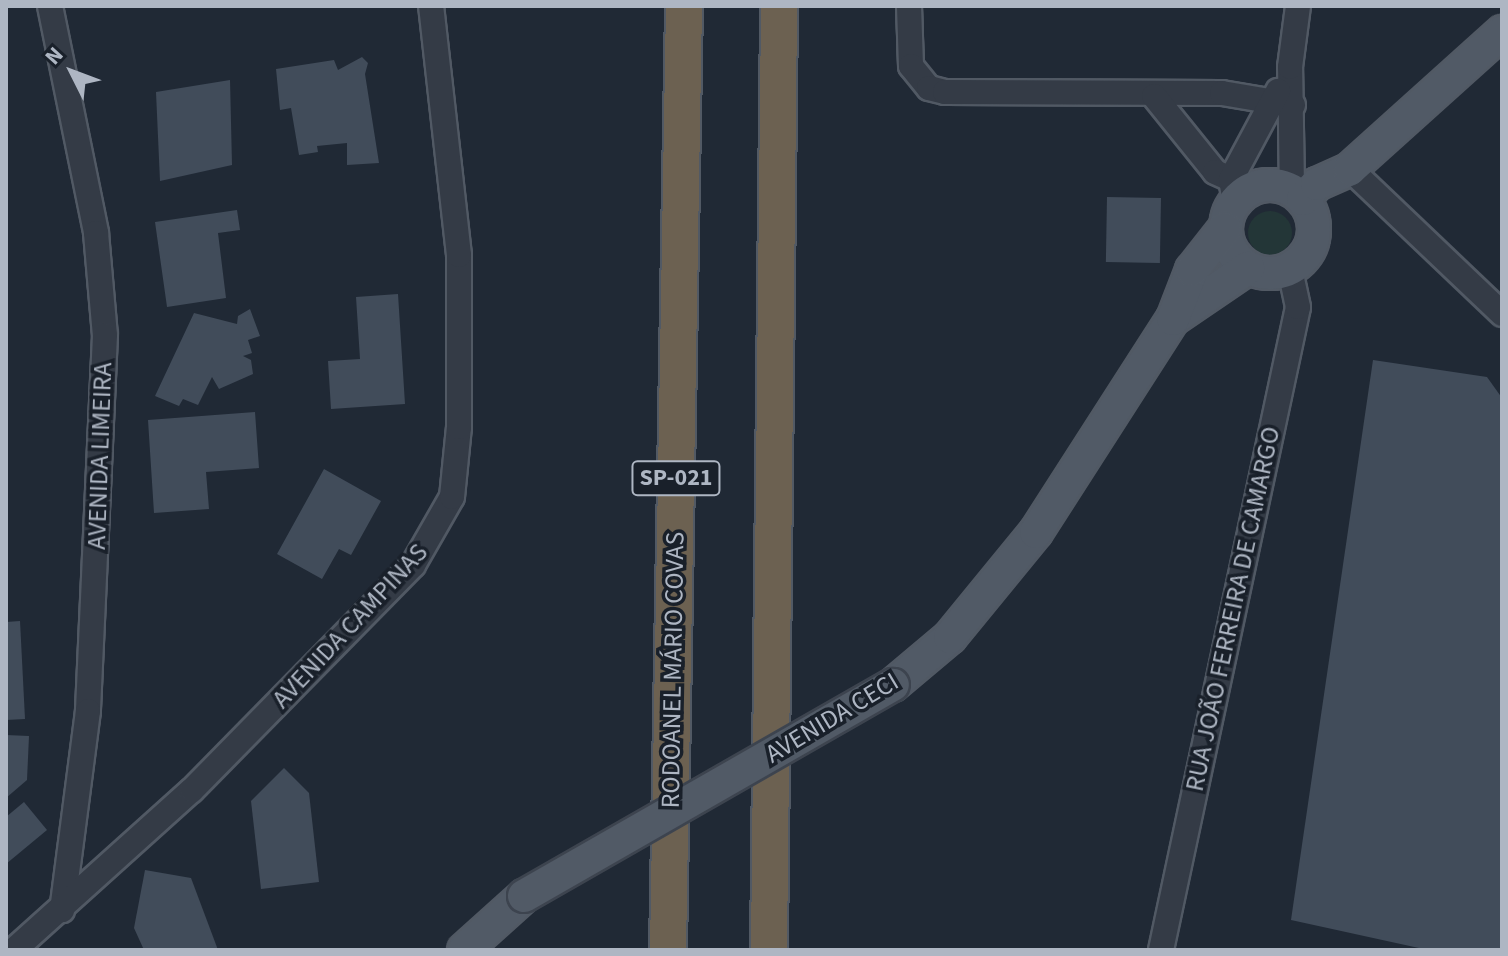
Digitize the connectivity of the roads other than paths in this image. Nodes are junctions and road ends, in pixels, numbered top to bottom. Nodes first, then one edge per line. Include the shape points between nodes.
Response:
1 (50, 6) edge
2 (431, 6) edge
3 (684, 6) edge
4 (779, 6) edge
5 (909, 6) edge
6 (1298, 6) edge
7 (1502, 32) edge
8 (1154, 96) junction
9 (1283, 103) junction
10 (1350, 169) junction
11 (1230, 203) junction
12 (1303, 204) junction
13 (1248, 268) junction
14 (1290, 268) junction
15 (1502, 314) edge
16 (1173, 319) junction
17 (62, 910) junction
18 (14, 950) edge
19 (464, 950) edge
20 (668, 950) edge
21 (769, 950) edge
22 (1161, 950) edge

1 - 17 street, AVENIDA LIMEIRA via 96,233 105,335 88,711
2 - 17 street, AVENIDA CAMPINAS via 459,255 459,427 452,497 413,565 192,790
3 - 20 highway, RODOANEL MÁRIO COVAS / SP-021
4 - 21 highway
5 - 8 street via 908,53 917,77 929,88
6 - 9 street, AVENIDA CECI
7 - 10 main road
8 - 9 street via 1222,93
8 - 11 street via 1209,166
9 - 11 street, AVENIDA CECI
9 - 12 street, AVENIDA CECI
10 - 12 main road via 1317,184
10 - 15 street
11 - 12 main road via 1267,184
11 - 13 main road via 1231,251
11 - 16 main road, AVENIDA CECI via 1192,270
12 - 14 main road via 1311,245
13 - 14 main road via 1269,273
13 - 16 main road, AVENIDA CECI
14 - 22 street, RUA JOÃO FERREIRA DE CAMARGO via 1298,307
16 - 19 main road, AVENIDA CECI, bridge via 1036,532 989,595 893,685 524,896
17 - 18 street, AVENIDA CAMPINAS

